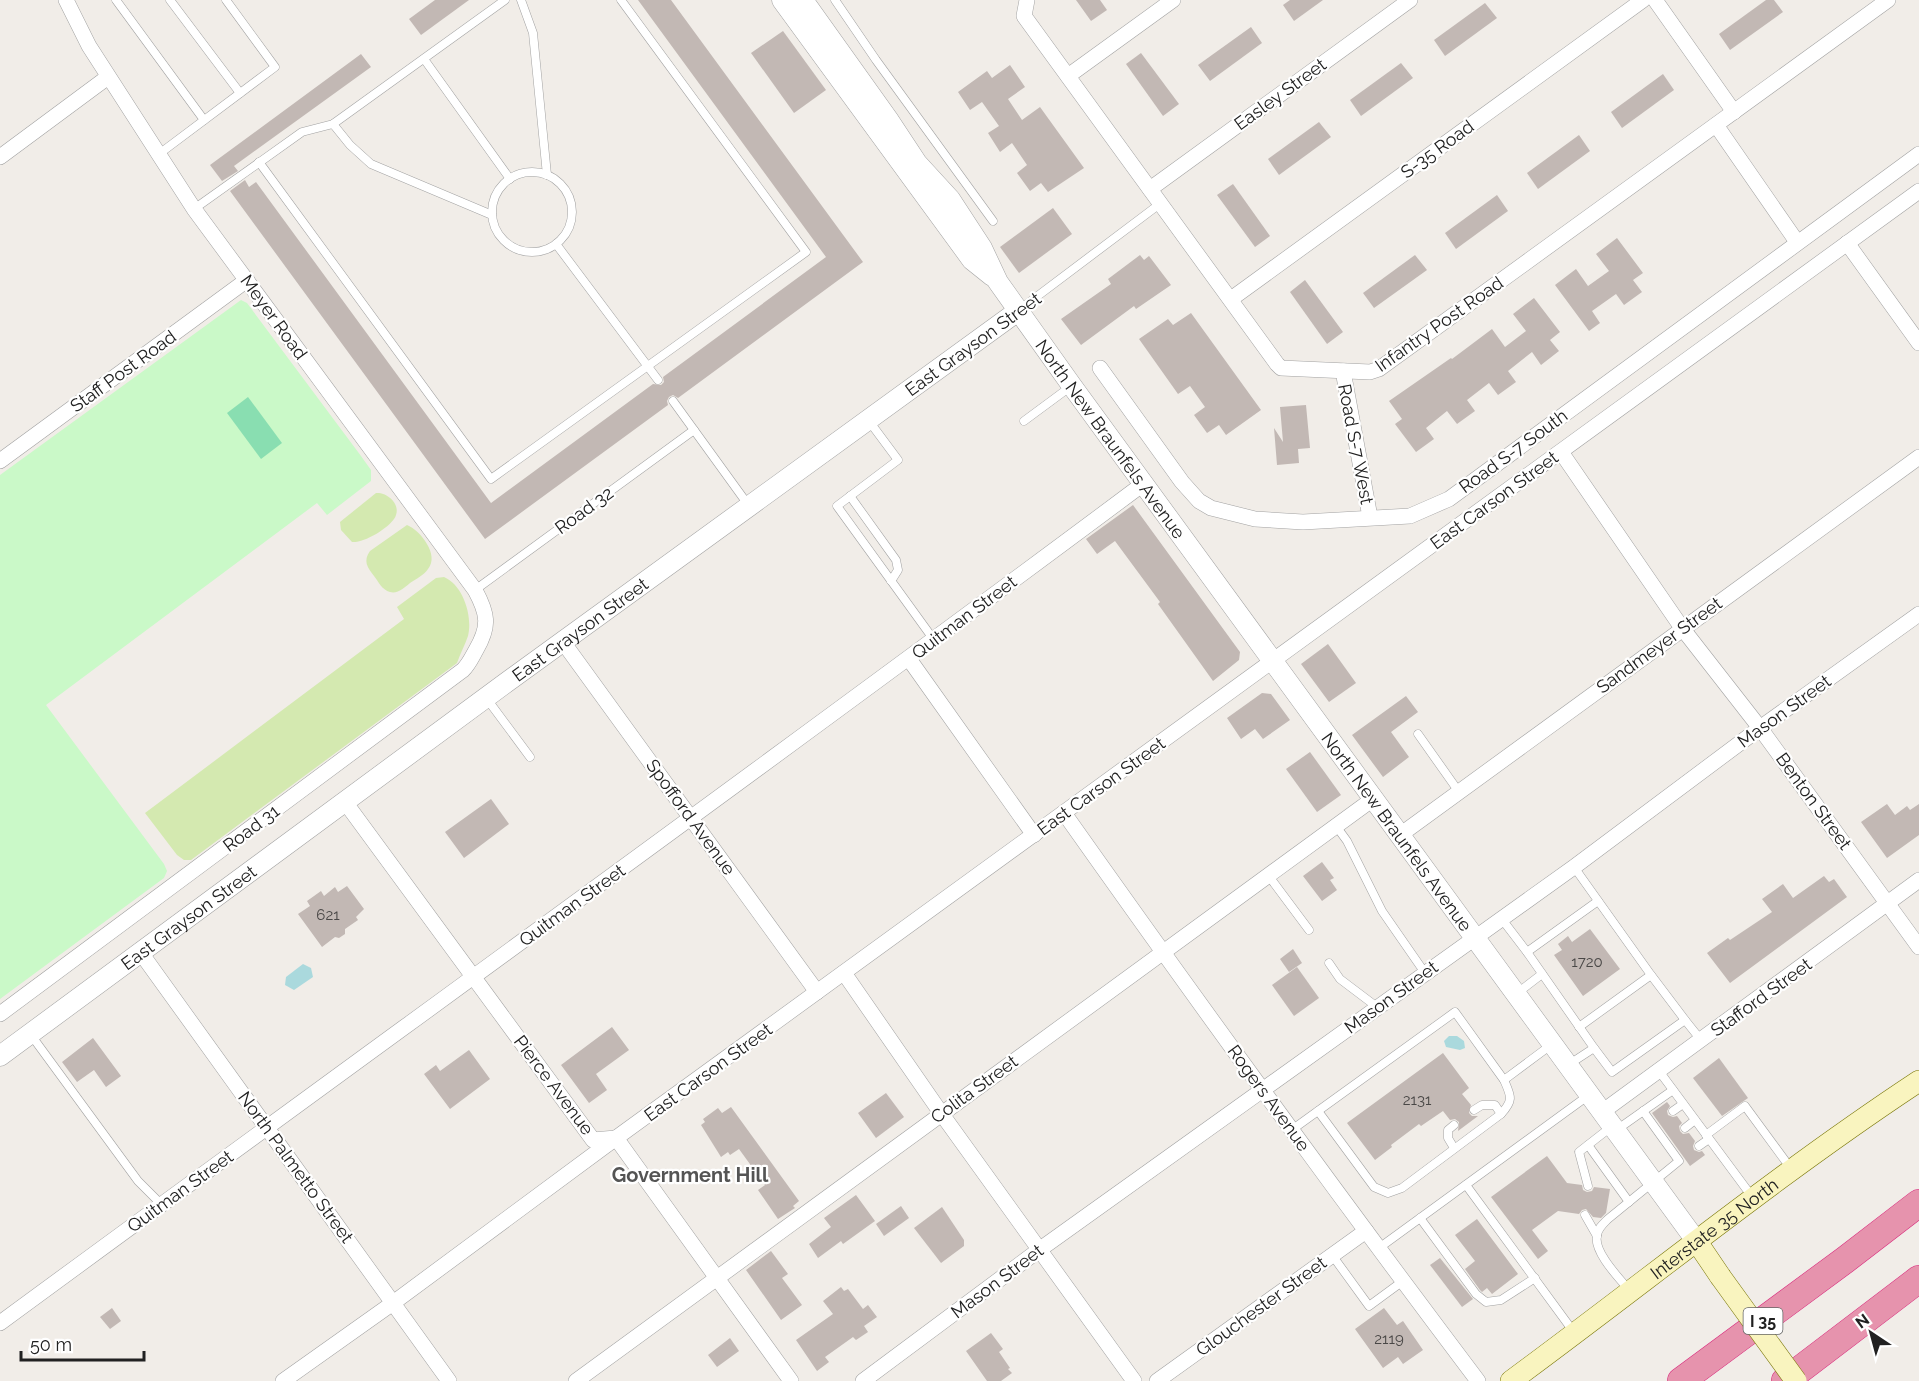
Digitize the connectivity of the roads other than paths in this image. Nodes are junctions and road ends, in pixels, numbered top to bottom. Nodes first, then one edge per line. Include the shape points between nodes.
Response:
1 (66, 0) edge
2 (116, 0) edge
3 (170, 0) edge
4 (226, 0) edge
5 (505, 0) edge
6 (521, 0) edge
7 (621, 0) edge
8 (782, 0) edge
9 (803, 0) edge
10 (835, 0) edge
11 (1027, 0) edge
12 (1173, 0) edge
13 (1410, 0) edge
14 (1643, 0) edge
15 (1655, 0) edge
16 (1888, 0) edge
17 (424, 58) junction
18 (1068, 76) junction
19 (108, 77) junction
20 (855, 86) junction
21 (240, 93) junction
22 (1734, 112) junction
23 (204, 120) junction
24 (333, 124) junction
25 (1716, 125) junction
26 (159, 154) junction
27 (1919, 154) edge
28 (0, 157) edge
29 (259, 162) junction
30 (547, 175) junction
31 (510, 178) junction
32 (1150, 189) junction
33 (1919, 191) edge
34 (1161, 203) junction
35 (194, 209) junction
36 (492, 215) junction
37 (993, 220) dead end
38 (1797, 242) junction
39 (1847, 243) junction
40 (556, 244) junction
41 (247, 280) junction
42 (1231, 299) junction
43 (1018, 311) junction
44 (1919, 343) edge
45 (648, 366) junction
46 (1100, 368) dead end
47 (1342, 371) junction
48 (658, 380) dead end
49 (1072, 386) junction
50 (673, 401) dead end
51 (869, 421) junction
52 (1024, 421) dead end
53 (694, 430) junction
54 (1561, 452) junction
55 (1919, 457) edge
56 (0, 461) edge
57 (1143, 484) junction
58 (850, 496) junction
59 (750, 507) junction
60 (1370, 517) junction
61 (891, 581) junction
62 (475, 590) junction
63 (1919, 614) edge
64 (1682, 628) junction
65 (486, 629) joint
66 (934, 640) junction
67 (563, 642) junction
68 (909, 658) junction
69 (1273, 661) junction
70 (486, 698) junction
71 (1760, 728) junction
72 (1419, 735) dead end
73 (530, 757) dead end
74 (1459, 792) junction
75 (1373, 799) junction
76 (345, 802) junction
77 (1064, 813) junction
78 (692, 818) junction
79 (1336, 826) junction
80 (1034, 835) junction
81 (1400, 835) junction
82 (1574, 867) junction
83 (1268, 875) junction
84 (1919, 880) edge
85 (1598, 901) junction
86 (1888, 903) junction
87 (1501, 918) junction
88 (1309, 930) dead end
89 (1473, 938) junction
90 (1919, 947) edge
91 (1162, 952) junction
92 (1527, 952) junction
93 (141, 953) junction
94 (1329, 963) dead end
95 (844, 973) junction
96 (1425, 973) junction
97 (1542, 974) junction
98 (1651, 975) junction
99 (472, 976) junction
100 (817, 992) junction
101 (1514, 994) junction
102 (1377, 1007) junction
103 (0, 1014) edge
104 (1685, 1020) junction
105 (1579, 1027) junction
106 (30, 1034) junction
107 (1701, 1040) junction
108 (1552, 1045) junction
109 (1594, 1048) junction
110 (0, 1056) edge
111 (1568, 1066) junction
112 (1659, 1071) junction
113 (1504, 1080) junction
114 (1919, 1081) edge
115 (1263, 1089) junction
116 (1673, 1090) junction
117 (1589, 1095) junction
118 (1683, 1104) junction
119 (1474, 1110) dead end
120 (1318, 1111) junction
121 (1642, 1111) junction
122 (1673, 1111) dead end
123 (941, 1113) junction
124 (1501, 1114) junction
125 (1695, 1120) junction
126 (1610, 1123) junction
127 (1454, 1125) dead end
128 (267, 1127) junction
129 (1685, 1128) dead end
130 (1293, 1130) junction
131 (1708, 1137) junction
132 (616, 1138) junction
133 (1588, 1145) junction
134 (1699, 1146) dead end
135 (1454, 1148) junction
136 (1792, 1170) junction
137 (1652, 1182) junction
138 (1466, 1185) junction
139 (1588, 1186) dead end
140 (1919, 1195) edge
141 (1754, 1199) junction
142 (1629, 1202) junction
143 (1919, 1203) edge
144 (162, 1204) junction
145 (1586, 1215) dead end
146 (1420, 1218) junction
147 (1366, 1231) junction
148 (1596, 1236) junction
149 (1697, 1242) junction
150 (1379, 1248) junction
151 (1039, 1250) junction
152 (1332, 1255) junction
153 (1845, 1260) junction
154 (1534, 1278) junction
155 (716, 1279) junction
156 (1919, 1279) edge
157 (1404, 1281) junction
158 (1919, 1288) edge
159 (1631, 1293) junction
160 (393, 1303) junction
161 (0, 1323) edge
162 (1575, 1334) junction
163 (1829, 1348) junction
164 (581, 1380) edge
165 (283, 1381) edge
166 (449, 1381) edge
167 (791, 1381) edge
168 (863, 1381) edge
169 (1134, 1381) edge
170 (1157, 1381) edge
171 (1478, 1381) edge
172 (1511, 1381) edge
173 (1681, 1381) edge
174 (1785, 1381) edge
175 (1797, 1381) edge

1 - 19 street, Meyer Road
2 - 23 lane
3 - 21 lane
4 - 21 lane via 274,67
5 - 17 lane
6 - 30 lane via 534,33
7 - 45 lane via 806,252
8 - 20 street, North New Braunfels Avenue
9 - 20 street, North New Braunfels Avenue
10 - 37 lane
11 - 18 street, Infantry Post Road via 1024,16
12 - 18 street
13 - 32 street, Easley Street
14 - 42 street, S-35 Road
15 - 22 street
16 - 22 street, Infantry Post Road
17 - 24 lane
17 - 31 lane
18 - 32 street, Infantry Post Road
19 - 26 street, Meyer Road
19 - 28 street
20 - 43 street, North New Braunfels Avenue via 972,260 998,282
21 - 23 lane
22 - 25 street, Infantry Post Road
23 - 26 lane
24 - 29 lane via 302,132
24 - 36 lane via 371,164
25 - 38 street
25 - 47 street, Infantry Post Road via 1379,369
26 - 35 street, Meyer Road
27 - 38 street, Road S-7 South
29 - 35 lane
29 - 45 lane via 491,479
30 - 31 lane via 524,172
30 - 40 lane via 562,186 571,202 571,221
31 - 36 lane via 494,198
32 - 34 street, Infantry Post Road
33 - 39 street, East Carson Street
34 - 42 street, Infantry Post Road
34 - 43 lane, East Grayson Street
35 - 41 street, Meyer Road
36 - 40 lane via 497,233 519,250 538,252
38 - 60 street, Road S-7 South via 1449,499 1410,516
39 - 44 street
39 - 54 street, East Carson Street
40 - 45 lane
41 - 56 street, Staff Post Road
41 - 62 street, Meyer Road
42 - 47 street, Infantry Post Road via 1281,368
43 - 49 street, North New Braunfels Avenue
43 - 51 street, East Grayson Street
45 - 48 lane
46 - 60 street, Road S-7 South via 1182,482 1211,508 1255,519
47 - 60 street, Road S-7 West
49 - 52 lane
49 - 57 street, North New Braunfels Avenue
50 - 53 lane
51 - 58 lane via 898,460
51 - 59 street, East Grayson Street
53 - 59 lane
53 - 62 lane, Road 32
54 - 64 street, Benton Street
54 - 69 street, East Carson Street
55 - 64 street, Sandmeyer Street
57 - 66 street, Quitman Street
57 - 69 street, North New Braunfels Avenue
58 - 61 lane via 896,561 898,570
58 - 61 lane via 837,506
59 - 67 street, East Grayson Street
61 - 66 lane
62 - 65 street, Meyer Road via 483,604
63 - 71 street, Mason Street
64 - 71 street, Benton Street
64 - 74 street, Sandmeyer Street
65 - 103 street, Road 31 via 463,670
66 - 68 street, Quitman Street
67 - 70 street, East Grayson Street
67 - 78 street, Spofford Avenue
68 - 78 street, Quitman Street
68 - 80 street
69 - 75 street, North New Braunfels Avenue
69 - 77 street, East Carson Street
70 - 73 lane
70 - 76 street, East Grayson Street
71 - 82 street, Mason Street
71 - 86 street, Benton Street
72 - 74 lane
74 - 81 street, Sandmeyer Street
75 - 79 street, Colita Street
75 - 81 street, North New Braunfels Avenue
76 - 93 street, East Grayson Street
76 - 99 street, Pierce Avenue
77 - 80 street, East Carson Street
77 - 91 street, Rogers Avenue
78 - 99 street, Quitman Street
78 - 100 street, Spofford Avenue
79 - 83 street, Colita Street
79 - 96 lane via 1382,910
80 - 95 street, East Carson Street
81 - 89 street, North New Braunfels Avenue
82 - 85 lane
82 - 87 street, Mason Street
83 - 88 lane
83 - 91 street, Colita Street
84 - 86 street, Stafford Street
85 - 92 lane
85 - 98 lane
86 - 90 street, Benton Street
86 - 107 street, Stafford Street
87 - 89 street, Mason Street
87 - 92 lane
89 - 96 street, Mason Street
89 - 101 street, North New Braunfels Avenue
91 - 115 street, Rogers Avenue
91 - 123 street, Colita Street
92 - 97 lane
93 - 106 street, East Grayson Street
93 - 128 street, North Palmetto Street
94 - 102 lane via 1340,979
95 - 100 street, East Carson Street
95 - 123 street
96 - 102 street, Mason Street
97 - 101 lane
97 - 105 lane
98 - 104 lane
98 - 105 lane
99 - 128 street, Quitman Street
99 - 132 street, Pierce Avenue via 594,1140
100 - 132 street, East Carson Street
101 - 108 street, North New Braunfels Avenue
102 - 115 street, Mason Street
104 - 107 lane
104 - 109 lane via 1612,1072
105 - 109 lane
106 - 110 street, East Grayson Street
106 - 144 lane via 138,1181
107 - 112 street, Stafford Street
108 - 111 street, North New Braunfels Avenue
108 - 113 lane
109 - 111 lane
111 - 117 street, North New Braunfels Avenue
112 - 116 lane
112 - 126 street, Stafford Street
113 - 120 lane via 1455,1012
113 - 124 lane via 1510,1105
114 - 136 main road, Interstate 35 North
115 - 130 street, Rogers Avenue
115 - 151 street, Mason Street
116 - 118 lane
116 - 121 lane
117 - 126 street, North New Braunfels Avenue
117 - 138 lane
118 - 122 lane
118 - 125 lane
119 - 124 lane via 1494,1105
120 - 130 lane
120 - 135 lane via 1374,1187 1388,1193 1402,1188
121 - 126 lane
121 - 137 lane via 1681,1159
123 - 151 street
123 - 155 street, Colita Street
124 - 135 lane
125 - 129 lane
125 - 131 lane
126 - 133 lane
126 - 137 street, North New Braunfels Avenue
127 - 135 lane via 1448,1130 1448,1138
128 - 144 street, Quitman Street
128 - 160 street, North Palmetto Street
130 - 147 street, Rogers Avenue
131 - 134 lane
131 - 136 lane via 1745,1106
131 - 141 lane
132 - 155 street, Pierce Avenue
132 - 160 street, East Carson Street
133 - 139 lane via 1579,1152
133 - 142 lane
136 - 141 main road, Interstate 35 North
137 - 142 lane
137 - 149 street, North New Braunfels Avenue
138 - 146 lane
138 - 154 lane
140 - 153 highway
141 - 149 main road, Interstate 35 North
142 - 148 lane via 1600,1227
143 - 153 highway, I 35
144 - 161 street, Quitman Street
145 - 148 lane
146 - 150 lane
146 - 154 lane via 1486,1302 1501,1300
147 - 150 street, Rogers Avenue
147 - 152 street, Glouchester Street
148 - 159 lane via 1603,1256
149 - 159 main road, Interstate 35 North
149 - 175 main road, North New Braunfels Avenue, bridge
150 - 157 street, Rogers Avenue
151 - 168 street, Mason Street
151 - 169 street
152 - 157 lane via 1369,1306
152 - 170 street, Glouchester Street
153 - 173 highway, I 35
154 - 162 lane
155 - 164 street, Colita Street
155 - 167 street, Pierce Avenue
156 - 163 highway
157 - 171 street, Rogers Avenue
158 - 163 highway
159 - 162 main road, Interstate 35 North
160 - 165 street, East Carson Street
160 - 166 street, North Palmetto Street
162 - 172 main road, Interstate 35 North
163 - 174 highway

